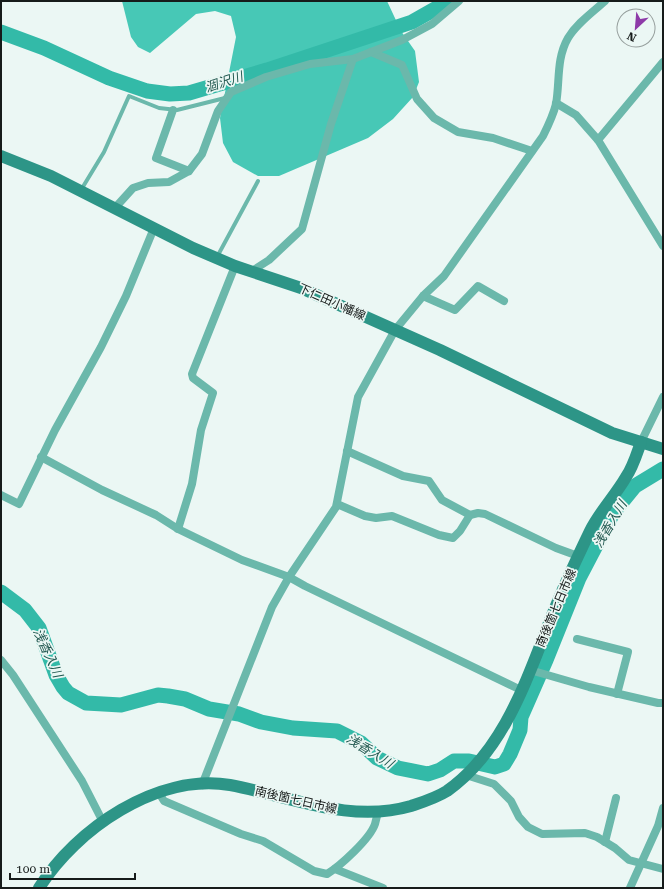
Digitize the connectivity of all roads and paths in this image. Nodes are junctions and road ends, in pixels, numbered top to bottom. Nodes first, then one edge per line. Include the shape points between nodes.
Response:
1 (459, 1) edge
2 (606, 1) edge
3 (371, 52) junction
4 (354, 59) junction
5 (663, 62) edge
6 (227, 98) junction
7 (556, 103) junction
8 (173, 110) junction
9 (598, 140) junction
10 (532, 151) junction
11 (1, 156) edge
12 (189, 171) junction
13 (258, 180) dead end
14 (80, 192) junction
15 (114, 209) junction
16 (154, 228) junction
17 (663, 246) edge
18 (216, 258) junction
19 (235, 266) junction
20 (252, 271) junction
21 (423, 296) junction
22 (504, 301) dead end
23 (395, 330) junction
24 (663, 397) edge
25 (641, 442) junction
26 (663, 449) edge
27 (347, 451) junction
28 (41, 457) junction
29 (1, 495) edge
30 (337, 504) junction
31 (470, 515) junction
32 (178, 529) junction
33 (578, 556) junction
34 (289, 577) junction
35 (577, 639) dead end
36 (1, 660) edge
37 (534, 671) junction
38 (521, 690) junction
39 (617, 694) junction
40 (663, 703) edge
41 (468, 773) junction
42 (202, 785) junction
43 (159, 793) junction
44 (616, 798) dead end
45 (663, 808) edge
46 (378, 812) junction
47 (103, 822) junction
48 (605, 842) junction
49 (641, 863) junction
50 (335, 869) junction
51 (663, 869) edge
52 (39, 888) edge
53 (383, 888) edge
54 (630, 888) edge

1 - 3 street via 432,24 402,40
2 - 7 street via 573,30 567,39 559,59
3 - 4 street
3 - 10 street via 402,65 417,99 434,118 458,132 493,138
4 - 6 street via 310,64 266,77 232,92
4 - 20 street via 331,124 302,229 269,260
5 - 9 street
6 - 8 lane
6 - 12 street via 218,111 202,154
7 - 9 street via 576,116
7 - 10 street via 543,136
8 - 12 street via 156,158
8 - 14 lane via 159,108 129,96 104,152
9 - 17 street
10 - 21 street via 452,265
11 - 14 main road, 下仁田小幡線 via 51,176
12 - 15 street via 168,182 148,183 133,188
13 - 18 lane
14 - 15 main road, 下仁田小幡線
15 - 16 main road, 下仁田小幡線
16 - 18 main road, 下仁田小幡線
16 - 28 street via 117,315
18 - 19 main road, 下仁田小幡線
19 - 20 main road, 下仁田小幡線
19 - 32 street via 192,374 193,378 213,393 202,430 192,484
20 - 23 main road, 下仁田小幡線 via 301,288
21 - 22 street via 454,310 478,286
21 - 23 street
23 - 25 main road, 下仁田小幡線 via 593,425
23 - 27 street via 358,397
24 - 25 street
25 - 26 main road, 下仁田小幡線
25 - 33 main road, 南後箇七日市線 via 627,476 601,511
27 - 30 street
27 - 31 street via 404,476 429,481 442,500
28 - 29 street via 19,504
28 - 32 street via 156,515
30 - 31 street via 365,516 399,518 439,535 453,538
30 - 34 street
31 - 33 street via 485,514
32 - 34 street via 242,560
33 - 37 main road, 南後箇七日市線 via 563,587
34 - 38 street
34 - 42 street via 272,607
35 - 39 street via 628,652
36 - 47 street via 82,781
37 - 38 main road, 南後箇七日市線
37 - 39 street
38 - 41 main road, 南後箇七日市線 via 503,728 483,757
39 - 40 street
41 - 46 main road, 南後箇七日市線 via 445,792 433,798 406,807
41 - 48 street via 494,784 511,801 519,817 528,827 542,834 585,833
42 - 43 main road, 南後箇七日市線
42 - 46 main road, 南後箇七日市線 via 228,785 350,812
43 - 47 main road, 南後箇七日市線
43 - 50 street via 164,801 240,834 263,841 314,871 327,874
44 - 48 street
45 - 49 street via 658,826
46 - 50 street via 375,825
47 - 52 main road, 南後箇七日市線 via 86,833 67,851
48 - 49 street via 629,860
49 - 51 street
49 - 54 street
50 - 53 street

